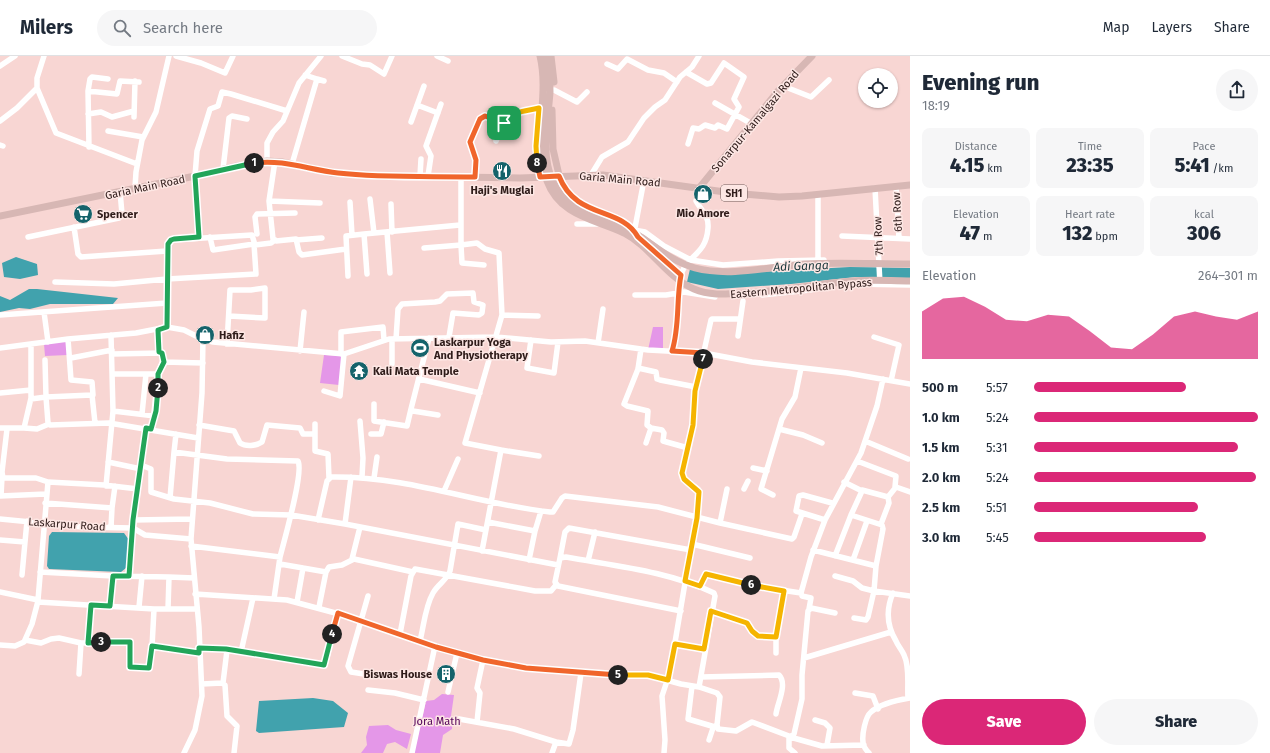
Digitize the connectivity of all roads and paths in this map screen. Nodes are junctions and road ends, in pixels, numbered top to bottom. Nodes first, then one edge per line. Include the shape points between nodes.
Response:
1 (15, 56) edge
2 (44, 56) edge
3 (170, 56) edge
4 (176, 56) edge
5 (233, 56) edge
6 (321, 56) edge
7 (342, 56) edge
8 (392, 56) edge
9 (437, 56) edge
10 (537, 56) edge
11 (540, 56) edge
12 (546, 56) edge
13 (552, 56) edge
14 (699, 56) edge
15 (812, 56) edge
16 (448, 61) dead end
17 (607, 64) dead end
18 (0, 66) edge
19 (686, 72) junction
20 (305, 75) junction
21 (108, 79) dead end
22 (317, 79) junction
23 (829, 80) dead end
24 (324, 81) dead end
25 (676, 82) junction
26 (424, 86) dead end
27 (783, 86) junction
28 (37, 88) junction
29 (554, 90) junction
30 (88, 91) junction
31 (586, 92) dead end
32 (715, 103) dead end
33 (441, 104) dead end
34 (417, 105) junction
35 (539, 108) junction
36 (287, 111) junction
37 (438, 112) junction
38 (88, 114) junction
39 (735, 114) junction
40 (1, 119) edge
41 (247, 119) dead end
42 (411, 122) dead end
43 (504, 123) junction
44 (752, 124) junction
45 (108, 131) dead end
46 (143, 137) junction
47 (496, 141) dead end
48 (688, 144) dead end
49 (90, 147) junction
50 (421, 159) dead end
51 (271, 161) junction
52 (137, 164) junction
53 (292, 164) junction
54 (223, 169) junction
55 (591, 175) junction
56 (195, 176) junction
57 (424, 176) junction
58 (559, 176) junction
59 (461, 177) junction
60 (475, 177) junction
61 (540, 177) junction
62 (644, 180) junction
63 (910, 185) edge
64 (896, 186) junction
65 (700, 187) junction
66 (135, 188) junction
67 (875, 188) junction
68 (120, 192) junction
69 (818, 195) junction
70 (370, 199) dead end
71 (269, 201) junction
72 (350, 202) dead end
73 (320, 204) dead end
74 (391, 204) dead end
75 (270, 212) junction
76 (295, 213) dead end
77 (0, 216) edge
78 (577, 224) dead end
79 (624, 224) junction
80 (636, 224) junction
81 (460, 226) junction
82 (74, 227) junction
83 (634, 230) junction
84 (389, 232) junction
85 (374, 233) junction
86 (257, 234) dead end
87 (364, 234) junction
88 (352, 235) junction
89 (842, 236) dead end
90 (28, 237) dead end
91 (199, 237) junction
92 (210, 237) junction
93 (879, 237) junction
94 (322, 238) dead end
95 (898, 238) junction
96 (910, 239) edge
97 (275, 240) junction
98 (296, 240) junction
99 (634, 241) dead end
100 (254, 244) junction
101 (461, 245) junction
102 (424, 248) dead end
103 (346, 249) junction
104 (168, 251) junction
105 (691, 260) junction
106 (818, 260) junction
107 (879, 261) junction
108 (910, 263) edge
109 (484, 265) dead end
110 (390, 273) dead end
111 (367, 274) dead end
112 (681, 275) junction
113 (348, 276) dead end
114 (167, 279) junction
115 (910, 281) edge
116 (55, 282) dead end
117 (880, 284) junction
118 (910, 285) edge
119 (678, 292) junction
120 (635, 295) dead end
121 (743, 301) dead end
122 (167, 303) junction
123 (603, 309) dead end
124 (44, 312) junction
125 (304, 312) dead end
126 (0, 315) edge
127 (502, 315) junction
128 (229, 316) junction
129 (538, 316) dead end
130 (740, 319) junction
131 (167, 327) junction
132 (158, 330) junction
133 (111, 335) junction
134 (738, 336) dead end
135 (449, 337) junction
136 (874, 337) dead end
137 (429, 338) junction
138 (496, 338) junction
139 (68, 339) junction
140 (203, 339) junction
141 (394, 339) junction
142 (384, 340) junction
143 (531, 340) junction
144 (48, 342) junction
145 (558, 342) junction
146 (598, 343) junction
147 (31, 344) junction
148 (227, 344) junction
149 (0, 348) edge
150 (641, 349) junction
151 (300, 351) junction
152 (672, 351) junction
153 (112, 352) junction
154 (159, 352) junction
155 (704, 353) junction
156 (343, 354) junction
157 (71, 358) junction
158 (45, 360) dead end
159 (163, 362) junction
160 (203, 363) junction
161 (392, 364) dead end
162 (638, 368) junction
163 (801, 368) junction
164 (112, 374) junction
165 (146, 374) junction
166 (158, 374) junction
167 (419, 379) junction
168 (883, 379) junction
169 (891, 381) junction
170 (910, 384) edge
171 (696, 387) junction
172 (31, 390) junction
173 (324, 390) dead end
174 (0, 393) edge
175 (480, 393) junction
176 (93, 395) junction
177 (46, 397) junction
178 (31, 398) junction
179 (374, 404) dead end
180 (411, 409) junction
181 (113, 411) junction
182 (142, 414) junction
183 (438, 415) dead end
184 (155, 416) junction
185 (360, 421) dead end
186 (384, 422) junction
187 (95, 423) junction
188 (112, 423) junction
189 (48, 424) junction
190 (315, 424) dead end
191 (199, 425) junction
192 (0, 428) edge
193 (24, 428) junction
194 (651, 428) junction
195 (7, 429) junction
196 (149, 429) junction
197 (779, 429) junction
198 (176, 434) junction
199 (315, 434) junction
200 (371, 434) dead end
201 (198, 438) junction
202 (865, 441) junction
203 (646, 443) dead end
204 (822, 443) dead end
205 (688, 448) junction
206 (501, 450) junction
207 (174, 452) junction
208 (197, 456) junction
209 (377, 456) dead end
210 (539, 456) dead end
211 (458, 459) dead end
212 (908, 459) dead end
213 (857, 461) junction
214 (108, 462) junction
215 (141, 467) junction
216 (753, 468) dead end
217 (767, 471) junction
218 (2, 476) junction
219 (351, 477) junction
220 (362, 477) junction
221 (329, 478) junction
222 (374, 478) junction
223 (748, 481) dead end
224 (48, 482) junction
225 (844, 482) junction
226 (106, 486) junction
227 (115, 486) junction
228 (895, 487) junction
229 (138, 489) junction
230 (727, 489) dead end
231 (744, 489) dead end
232 (862, 490) junction
233 (444, 491) junction
234 (910, 492) edge
235 (46, 494) junction
236 (773, 495) dead end
237 (1, 496) edge
238 (888, 497) junction
239 (170, 498) junction
240 (193, 501) junction
241 (45, 503) junction
242 (492, 503) junction
243 (832, 503) junction
244 (112, 508) junction
245 (541, 511) junction
246 (802, 514) junction
247 (291, 515) junction
248 (851, 515) junction
249 (697, 518) junction
250 (0, 519) edge
251 (192, 519) junction
252 (133, 520) junction
253 (318, 520) junction
254 (825, 520) junction
255 (867, 520) junction
256 (27, 521) junction
257 (44, 522) junction
258 (488, 522) junction
259 (720, 523) junction
260 (345, 524) junction
261 (881, 524) junction
262 (111, 527) junction
263 (360, 527) junction
264 (134, 528) junction
265 (486, 530) junction
266 (536, 531) junction
267 (595, 532) junction
268 (191, 539) junction
269 (0, 540) edge
270 (25, 542) junction
271 (455, 545) junction
272 (191, 546) junction
273 (691, 547) junction
274 (813, 550) junction
275 (482, 551) junction
276 (835, 556) junction
277 (280, 557) junction
278 (560, 558) junction
279 (750, 558) dead end
280 (352, 559) junction
281 (529, 560) junction
282 (853, 560) junction
283 (588, 561) junction
284 (280, 564) junction
285 (558, 565) junction
286 (876, 566) junction
287 (303, 568) junction
288 (40, 572) junction
289 (326, 572) junction
290 (413, 572) junction
291 (22, 575) dead end
292 (113, 576) junction
293 (129, 576) junction
294 (142, 576) junction
295 (448, 576) junction
296 (836, 576) dead end
297 (169, 577) junction
298 (194, 578) junction
299 (685, 581) junction
300 (556, 584) junction
301 (700, 586) junction
302 (784, 591) junction
303 (874, 591) junction
304 (0, 592) edge
305 (801, 593) junction
306 (893, 593) junction
307 (195, 594) junction
308 (368, 596) dead end
309 (910, 596) edge
310 (253, 598) junction
311 (274, 599) junction
312 (38, 602) junction
313 (297, 602) junction
314 (91, 605) junction
315 (110, 606) junction
316 (139, 607) junction
317 (319, 607) junction
318 (154, 609) junction
319 (168, 609) junction
320 (197, 609) junction
321 (809, 609) junction
322 (680, 611) junction
323 (711, 611) junction
324 (338, 613) junction
325 (834, 613) dead end
326 (854, 618) dead end
327 (361, 620) junction
328 (891, 632) junction
329 (400, 634) junction
330 (776, 637) junction
331 (25, 640) junction
332 (420, 641) junction
333 (81, 643) junction
334 (88, 643) junction
335 (675, 644) junction
336 (0, 645) edge
337 (152, 646) junction
338 (436, 647) junction
339 (704, 649) junction
340 (199, 650) junction
341 (227, 650) junction
342 (241, 652) junction
343 (457, 653) junction
344 (776, 653) dead end
345 (804, 658) junction
346 (483, 660) junction
347 (581, 673) junction
348 (79, 674) dead end
349 (364, 674) dead end
350 (701, 677) junction
351 (668, 680) junction
352 (223, 683) junction
353 (202, 684) junction
354 (692, 686) junction
355 (699, 686) junction
356 (368, 690) dead end
357 (448, 692) dead end
358 (855, 692) dead end
359 (909, 698) edge
360 (424, 700) junction
361 (878, 709) junction
362 (776, 714) dead end
363 (459, 719) dead end
364 (815, 720) dead end
365 (477, 722) junction
366 (706, 726) dead end
367 (715, 727) junction
368 (790, 737) junction
369 (709, 740) dead end
370 (556, 742) junction
371 (864, 745) junction
372 (827, 746) junction
373 (184, 753) edge
374 (234, 753) edge
375 (412, 753) edge
376 (552, 753) edge
377 (664, 753) edge
378 (795, 753) edge
379 (869, 753) edge

1 - 18 street
2 - 28 street via 37,78
3 - 46 street via 156,112
4 - 5 street via 225,73
6 - 20 street
7 - 8 street via 370,65 384,74
9 - 16 street
10 - 35 main road via 540,70
11 - 115 main road, Eastern Metropolitan Bypass via 544,88 541,157 547,182 556,198 570,211 632,237 684,284 708,294 724,294 780,291 854,281
12 - 108 main road, Eastern Metropolitan Bypass via 550,92 545,135 549,171 566,201 580,211 623,227 672,259 696,268 728,271 842,262
13 - 29 main road
14 - 19 street
15 - 27 main road, Sonarpur-Kamalgazi Road
17 - 25 street via 618,69 627,59 648,70 664,73
19 - 25 street
19 - 39 street via 707,84 711,83 724,64 744,77 734,99 739,106
20 - 22 street
20 - 36 street via 295,90
21 - 30 street via 92,77
22 - 24 street
22 - 53 street
23 - 27 street via 811,97
25 - 55 street via 668,97 644,118 628,142 602,157
26 - 34 street
27 - 44 main road, Sonarpur-Kamalgazi Road
28 - 40 street via 17,108
28 - 49 street via 56,133
29 - 31 street via 577,102
29 - 58 main road via 552,133
30 - 38 street
30 - 38 street via 117,94 120,81 137,82 134,114 112,117 101,112
32 - 39 street
33 - 37 street
34 - 37 street
34 - 42 street
35 - 43 street via 513,114
35 - 61 main road via 536,146
36 - 51 street via 283,121 267,142
36 - 56 street via 222,92 218,106 210,109 198,151
37 - 57 street via 426,146 431,156
38 - 49 street
39 - 44 street
39 - 48 street via 726,130 718,125 715,128 705,125 699,129 693,128
41 - 54 street via 232,116 229,118
43 - 47 street
43 - 60 street via 485,116 480,119 470,142 476,160
44 - 65 main road, Sonarpur-Kamalgazi Road
45 - 46 street
46 - 52 street
49 - 52 street
50 - 57 street
51 - 53 main road, Garia Main Road / SH1
51 - 54 main road, Garia Main Road / SH1
51 - 71 street
52 - 66 street
53 - 57 main road, Garia Main Road / SH1 via 340,174
54 - 56 main road, Garia Main Road / SH1
55 - 58 main road, Garia Main Road / SH1
55 - 62 main road, Garia Main Road / SH1
56 - 66 main road, Garia Main Road / SH1
56 - 91 street
57 - 59 main road, Garia Main Road / SH1
58 - 61 main road, Garia Main Road / SH1
58 - 79 street via 568,193 580,203 613,216
59 - 60 main road, Garia Main Road / SH1
59 - 81 street
60 - 61 main road, Garia Main Road / SH1
62 - 65 main road, Garia Main Road / SH1
62 - 80 street
63 - 64 main road, Garia Main Road / SH1
64 - 67 main road, Garia Main Road / SH1
64 - 95 street, 6th Row
65 - 69 main road, Garia Main Road / SH1 via 779,197
65 - 105 street via 696,201 707,215 707,234 702,248
66 - 68 main road, Garia Main Road / SH1
67 - 69 main road, Garia Main Road / SH1
67 - 93 street, 7th Row
68 - 77 main road, Garia Main Road / SH1
68 - 82 street via 120,218
69 - 106 street
70 - 85 street
71 - 73 street
71 - 75 street
72 - 88 street
74 - 84 street
75 - 76 street
75 - 86 street via 256,215
75 - 97 street
78 - 79 street
79 - 80 street
79 - 83 street
80 - 83 street
81 - 84 street
81 - 101 street
82 - 90 street
82 - 104 street via 78,254 82,258
83 - 99 street
83 - 105 street via 645,232 664,246
83 - 112 street via 638,237
84 - 85 street
84 - 110 street
85 - 87 street
87 - 88 street
87 - 111 street
88 - 103 street via 346,236
89 - 93 street
91 - 92 street
91 - 104 street via 171,240
92 - 100 street via 252,235
92 - 100 street via 213,250
93 - 95 street
93 - 107 street, 7th Row
94 - 98 street
95 - 96 street
97 - 98 street
97 - 100 street via 272,243
98 - 103 street via 302,255
100 - 114 street via 256,274
101 - 102 street
101 - 109 street via 462,263
101 - 127 street via 477,243 484,249 499,253
103 - 113 street
104 - 114 street
105 - 106 street via 723,265
105 - 112 street
106 - 107 street
107 - 108 street
107 - 117 street, 7th Row
112 - 119 street
114 - 116 street via 114,284
114 - 122 street
117 - 118 street
117 - 119 street via 847,284 729,297
119 - 120 street via 666,296
119 - 152 street via 677,324
121 - 130 street
122 - 124 street
122 - 131 street
123 - 146 street
124 - 126 street
124 - 144 street
125 - 151 street
127 - 129 street
127 - 138 street
128 - 128 street via 230,290 266,288 265,318
128 - 148 street
130 - 134 street
130 - 155 street via 712,319
131 - 132 street
131 - 140 street via 184,330
132 - 133 street
132 - 154 street
133 - 139 street
133 - 153 street
135 - 137 street
135 - 138 street
135 - 141 street via 453,313 482,313 484,304 474,302 473,293 447,294 440,301 402,304 398,309
136 - 169 street via 899,346
137 - 141 street
137 - 167 street
138 - 143 street
138 - 175 street
139 - 144 street
139 - 157 street
140 - 148 street
140 - 160 street
141 - 142 street
141 - 161 street
142 - 156 street
142 - 156 street via 383,327 341,332
143 - 145 street
143 - 145 street via 527,368 554,373
144 - 147 street
145 - 146 street
146 - 150 street
147 - 149 street
147 - 172 street
148 - 151 street
150 - 152 street
150 - 162 street
151 - 156 street
152 - 155 street
153 - 154 street
153 - 157 street
153 - 164 street
154 - 159 street via 162,353
155 - 163 street
155 - 171 street
156 - 173 street via 340,396
157 - 176 street via 71,380 92,382
158 - 177 street
159 - 160 street
159 - 166 street
160 - 191 street
162 - 171 street via 656,372 657,379 660,380
162 - 194 street via 624,404 648,411 647,425
163 - 168 street
163 - 197 street via 795,397
164 - 165 street
164 - 181 street
165 - 166 street
165 - 182 street
166 - 184 street
167 - 175 street
167 - 180 street
168 - 169 street
168 - 202 street
169 - 170 street
171 - 205 street
172 - 174 street
172 - 178 street
175 - 206 street via 465,443
176 - 177 street
176 - 187 street
177 - 178 street
177 - 189 street
178 - 193 street
179 - 186 street via 374,421
180 - 183 street
180 - 186 street via 407,426
181 - 182 street
181 - 188 street
182 - 184 street
184 - 196 street
185 - 220 street
186 - 200 street via 381,434
187 - 188 street
187 - 189 street
188 - 196 street
188 - 214 street
189 - 193 street via 38,429
190 - 199 street
191 - 199 street via 234,431 240,443 245,445 262,442 267,425 300,428 303,434
191 - 201 street
192 - 195 street
193 - 195 street
194 - 203 street
194 - 205 street via 662,430 663,441
195 - 218 street
196 - 198 street
196 - 215 street
197 - 204 street
197 - 217 street
198 - 201 street
198 - 207 street
199 - 221 street via 315,451 328,454
201 - 208 street
202 - 212 street
202 - 213 street
205 - 249 street via 682,475 699,491
206 - 210 street
206 - 242 street
207 - 208 street
207 - 239 street
208 - 240 street
208 - 247 street via 298,461 300,468
209 - 222 street
211 - 233 street
213 - 225 street
213 - 228 street via 896,476
214 - 215 street
214 - 226 street
215 - 229 street
215 - 239 street via 151,469 151,492
216 - 217 street
217 - 236 street via 761,489
218 - 224 street via 36,478
218 - 237 street
219 - 220 street
219 - 221 street
219 - 260 street
220 - 222 street
221 - 253 street via 325,485
222 - 233 street
223 - 231 street
224 - 226 street
224 - 235 street
225 - 232 street
225 - 243 street
226 - 227 street
227 - 229 street
227 - 244 street
228 - 234 street
228 - 238 street
229 - 252 street
230 - 259 street
232 - 238 street
232 - 248 street
233 - 242 street
235 - 237 street
235 - 241 street
238 - 261 street via 888,507
239 - 240 street
240 - 247 street via 256,514
240 - 251 street
241 - 244 street
241 - 257 street
242 - 245 street
242 - 258 street
243 - 246 street via 800,495 795,510
243 - 254 street
244 - 262 street
245 - 249 street via 553,512 562,498 569,496 658,507
245 - 266 street
246 - 254 street
246 - 259 street via 792,539
247 - 253 street
247 - 277 street
248 - 255 street
248 - 276 street
249 - 259 street
249 - 273 street
250 - 256 street, Laskarpur Road
251 - 252 street
251 - 268 street
252 - 264 street
253 - 260 street
254 - 274 street
255 - 261 street
255 - 282 street
256 - 257 street, Laskarpur Road
256 - 270 street
257 - 262 street, Laskarpur Road via 82,527
257 - 288 street
258 - 265 street
258 - 266 street
260 - 263 street
261 - 286 street via 883,529
262 - 264 street, Laskarpur Road
263 - 271 street
263 - 280 street
264 - 268 street via 150,536
264 - 293 street
265 - 271 street via 458,524
265 - 275 street
266 - 281 street
267 - 273 street
267 - 278 street via 567,529
267 - 283 street
268 - 272 street
269 - 270 street
270 - 291 street
271 - 275 street
271 - 295 street
272 - 277 street
272 - 298 street
273 - 279 street
273 - 299 street
274 - 276 street
274 - 305 street
275 - 281 street
276 - 282 street
277 - 284 street
278 - 283 street
278 - 285 street
280 - 289 street via 342,565 329,567
280 - 290 street
281 - 285 street
282 - 286 street
283 - 299 street
284 - 287 street
284 - 311 street
285 - 300 street
286 - 303 street
287 - 289 street
287 - 313 street
288 - 292 street
288 - 312 street
289 - 317 street
290 - 295 street via 418,568
290 - 329 street
292 - 293 street
292 - 315 street
293 - 294 street
294 - 297 street
294 - 316 street
295 - 300 street via 535,592 551,591
295 - 332 street via 430,598
296 - 303 street
297 - 298 street
297 - 319 street
298 - 307 street
299 - 301 street
299 - 322 street
300 - 322 street via 586,593
301 - 302 street via 706,574
301 - 323 street via 715,594
302 - 305 street
302 - 330 street
303 - 306 street
303 - 326 street via 868,619
304 - 312 street
305 - 321 street via 802,596 811,598
306 - 309 street
306 - 328 street via 888,615
307 - 310 street
307 - 320 street
308 - 327 street
310 - 311 street
310 - 342 street
311 - 313 street
312 - 314 street
312 - 331 street
313 - 317 street
314 - 315 street
314 - 334 street
315 - 316 street
316 - 318 street
317 - 324 street
318 - 319 street
318 - 337 street
319 - 320 street
320 - 340 street
321 - 325 street
321 - 345 street
322 - 335 street
323 - 330 street via 747,623 758,636
323 - 339 street
324 - 327 street
324 - 342 street via 325,665
327 - 329 street
327 - 349 street via 348,669
328 - 345 street
328 - 359 street via 906,662
329 - 332 street
330 - 344 street
331 - 333 street via 41,643 59,638
331 - 336 street via 15,646
332 - 338 street
333 - 334 street
333 - 348 street
334 - 337 street via 129,641 129,666 147,669
335 - 339 street
335 - 351 street
337 - 340 street
338 - 343 street
338 - 360 street
339 - 350 street
340 - 341 street
340 - 353 street
341 - 342 street
341 - 352 street
343 - 346 street
343 - 357 street
345 - 368 street via 802,699 794,734
346 - 347 street via 526,668
346 - 365 street via 477,688 480,693
347 - 351 street via 648,675
347 - 370 street via 571,740 569,744
350 - 355 street
350 - 362 street via 779,675 782,686
351 - 354 street
351 - 377 street via 662,696
352 - 353 street
352 - 374 street via 226,687 227,716 237,726
353 - 373 street via 199,714
354 - 355 street
354 - 367 street via 688,719
355 - 367 street via 720,697
356 - 360 street
358 - 361 street via 873,696
359 - 361 street
360 - 375 street
361 - 371 street via 868,716
363 - 365 street
364 - 372 street via 826,723 830,728
365 - 370 street via 519,730
366 - 367 street
367 - 368 street via 733,731 749,723 755,723
367 - 369 street
368 - 372 street
368 - 378 street via 789,748
370 - 376 street
371 - 372 street
371 - 379 street

